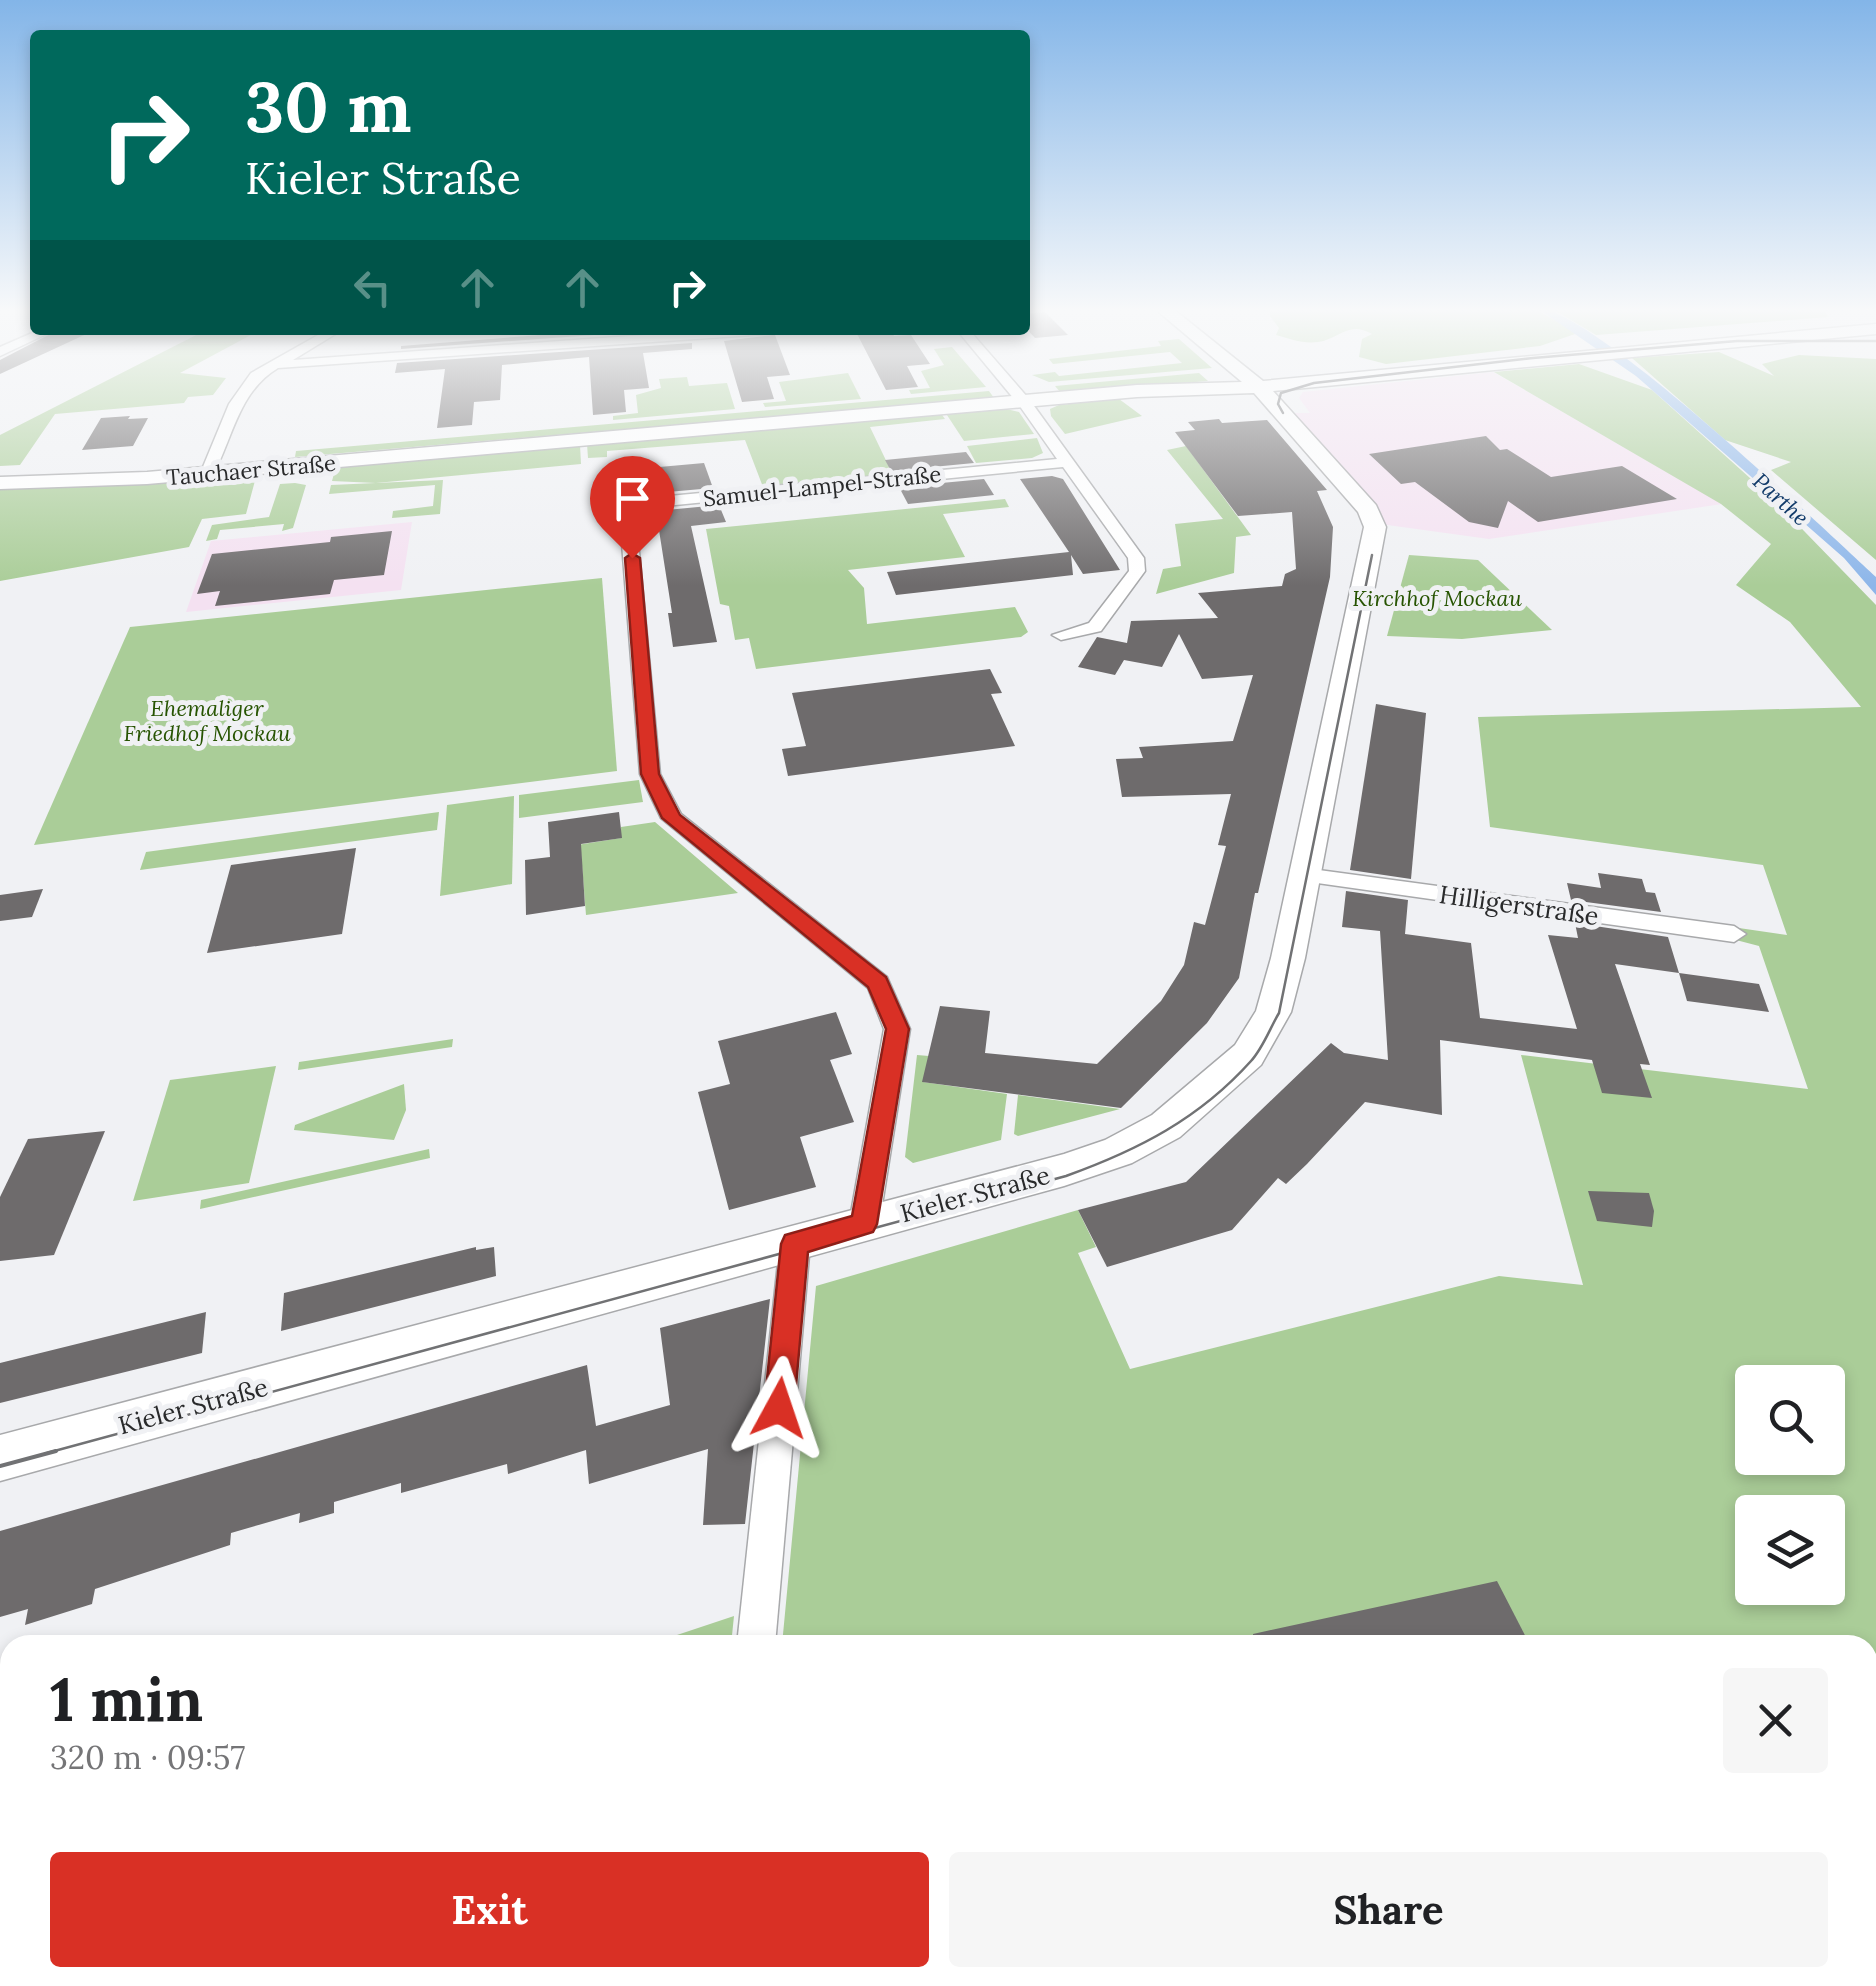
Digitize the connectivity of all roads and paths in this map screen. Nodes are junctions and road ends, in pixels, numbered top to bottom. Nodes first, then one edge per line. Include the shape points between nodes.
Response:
1 (238, 401) edge
2 (1041, 401) edge
3 (1272, 401) edge
4 (1024, 402) junction
5 (1068, 462) junction
6 (207, 474) junction
7 (0, 483) edge
8 (1061, 635) dead end
9 (1304, 875) junction
10 (1734, 934) dead end
11 (864, 1224) junction
12 (795, 1244) junction
13 (0, 1458) edge
14 (757, 1635) edge

1 - 6 street
2 - 4 main road, Tauchaer Straße
3 - 9 main road, Kieler Straße via 1368,510 1375,528
4 - 5 street
4 - 6 main road, Tauchaer Straße
5 - 8 street via 1136,558 1137,570 1094,627
5 - 11 street, Samuel-Lampel-Straße via 627,505 650,774 672,818 878,983 897,1029
6 - 7 main road, Tauchaer Straße
9 - 10 street, Hilligerstraße
9 - 11 main road, Kieler Straße via 1273,1012 1248,1056 1166,1126 1082,1164
11 - 12 main road, Kieler Straße
12 - 13 main road, Kieler Straße
12 - 14 street

